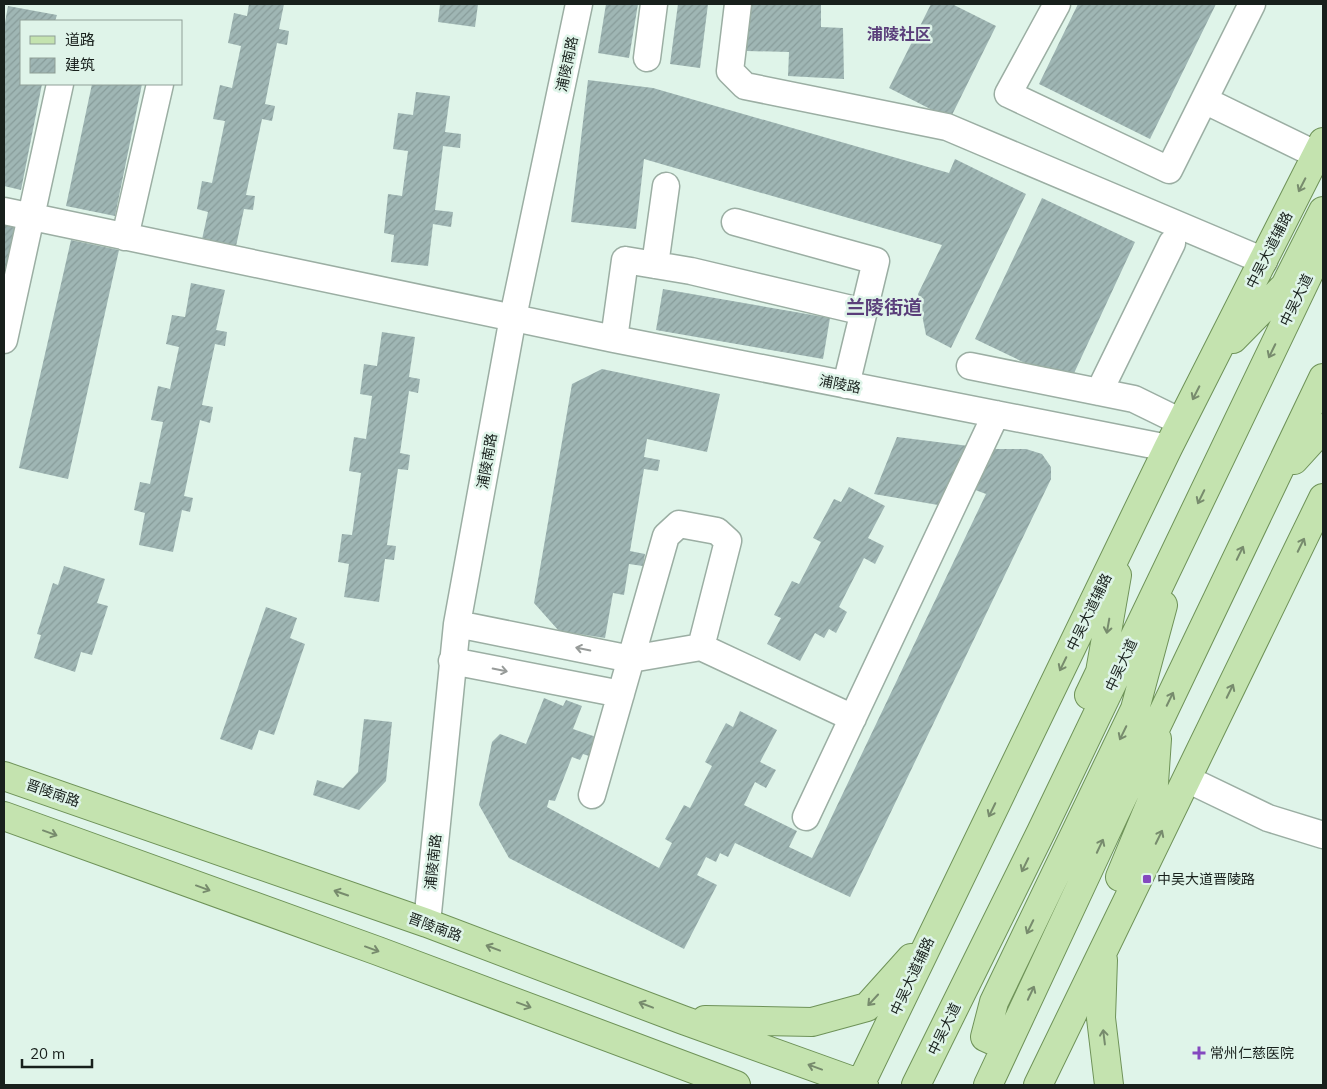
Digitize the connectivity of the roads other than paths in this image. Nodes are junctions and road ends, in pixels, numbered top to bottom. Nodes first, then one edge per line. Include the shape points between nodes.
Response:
1 (579, 4) edge
2 (654, 4) edge
3 (738, 4) edge
4 (1057, 4) edge
5 (1252, 4) edge
6 (647, 58) dead end
7 (60, 85) edge
8 (160, 85) edge
9 (1204, 100) junction
10 (1320, 148) edge
11 (666, 186) dead end
12 (4, 211) edge
13 (1323, 211) edge
14 (31, 217) junction
15 (735, 222) dead end
16 (125, 237) junction
17 (1172, 243) dead end
18 (1323, 244) edge
19 (1264, 261) junction
20 (655, 265) junction
21 (864, 312) junction
22 (513, 317) junction
23 (614, 339) junction
24 (4, 340) edge
25 (1213, 360) junction
26 (970, 366) dead end
27 (1323, 378) edge
28 (846, 385) junction
29 (1100, 392) junction
30 (996, 414) junction
31 (1181, 422) junction
32 (1323, 428) edge
33 (1168, 448) junction
34 (1274, 481) junction
35 (1323, 498) edge
36 (1182, 536) junction
37 (1122, 544) junction
38 (457, 624) junction
39 (701, 646) junction
40 (631, 659) junction
41 (452, 661) junction
42 (621, 694) junction
43 (853, 718) junction
44 (1158, 724) junction
45 (4, 776) edge
46 (1187, 779) junction
47 (592, 795) dead end
48 (4, 816) edge
49 (806, 817) dead end
50 (1041, 832) junction
51 (1323, 835) edge
52 (427, 923) junction
53 (929, 939) junction
54 (1103, 952) junction
55 (684, 1020) junction
56 (1014, 1028) junction
57 (662, 1057) junction
58 (706, 1085) edge
59 (736, 1085) edge
60 (862, 1085) edge
61 (916, 1085) edge
62 (988, 1085) edge
63 (1038, 1085) edge
64 (1110, 1085) edge

1 - 22 street, 浦陵南路
2 - 6 street
3 - 19 street via 730,71 745,86 947,127
4 - 9 street via 1008,94 1169,170
5 - 9 street
7 - 14 street
8 - 16 street
9 - 10 street
10 -> 19 main road, 中吴大道辅路
11 - 20 street
12 - 14 street, 浦陵路
13 - 25 main road via 1285,286
14 - 16 street, 浦陵路
14 - 24 street
15 - 21 street via 876,261
16 - 22 street, 浦陵路
17 - 29 street
18 -> 36 main road, 中吴大道
19 - 25 main road, 中吴大道辅路
20 - 21 street
20 - 23 street via 625,260
21 - 28 street
22 - 23 street, 浦陵路
22 - 38 street, 浦陵南路
23 - 28 street, 浦陵路
25 -> 31 main road, 中吴大道辅路
26 - 29 street
27 - 34 main road
28 - 30 street, 浦陵路
29 - 31 street via 1134,399
30 - 33 street, 浦陵路
30 - 43 street
31 - 33 main road, 中吴大道辅路
32 - 34 main road
33 - 37 main road, 中吴大道辅路
44 -> 34 main road
46 -> 35 main road
36 - 50 main road, 中吴大道
36 -> 56 main road via 1135,709 994,1002 985,1037 996,1042
37 -> 50 main road via 1100,672 1043,790
37 -> 53 main road, 中吴大道辅路
40 -> 38 street
38 - 41 street, 浦陵南路
39 - 40 street
39 - 40 street via 728,541 717,531 679,524 666,536
39 - 43 street
40 - 42 street
41 -> 42 street
41 - 52 street, 浦陵南路
42 - 47 street
43 - 49 street
44 - 54 main road via 1153,798 1113,893
56 -> 44 main road
52 -> 45 main road, 晋陵南路
46 - 51 street via 1268,818
54 -> 46 main road
48 -> 57 main road
50 -> 61 main road, 中吴大道
55 -> 52 main road, 晋陵南路
53 -> 55 main road via 867,1006 812,1022
53 - 60 main road, 中吴大道辅路
54 - 63 main road
64 -> 54 main road via 1101,1018
60 -> 55 main road, 晋陵南路
56 - 62 main road
57 - 58 main road
57 - 59 main road

